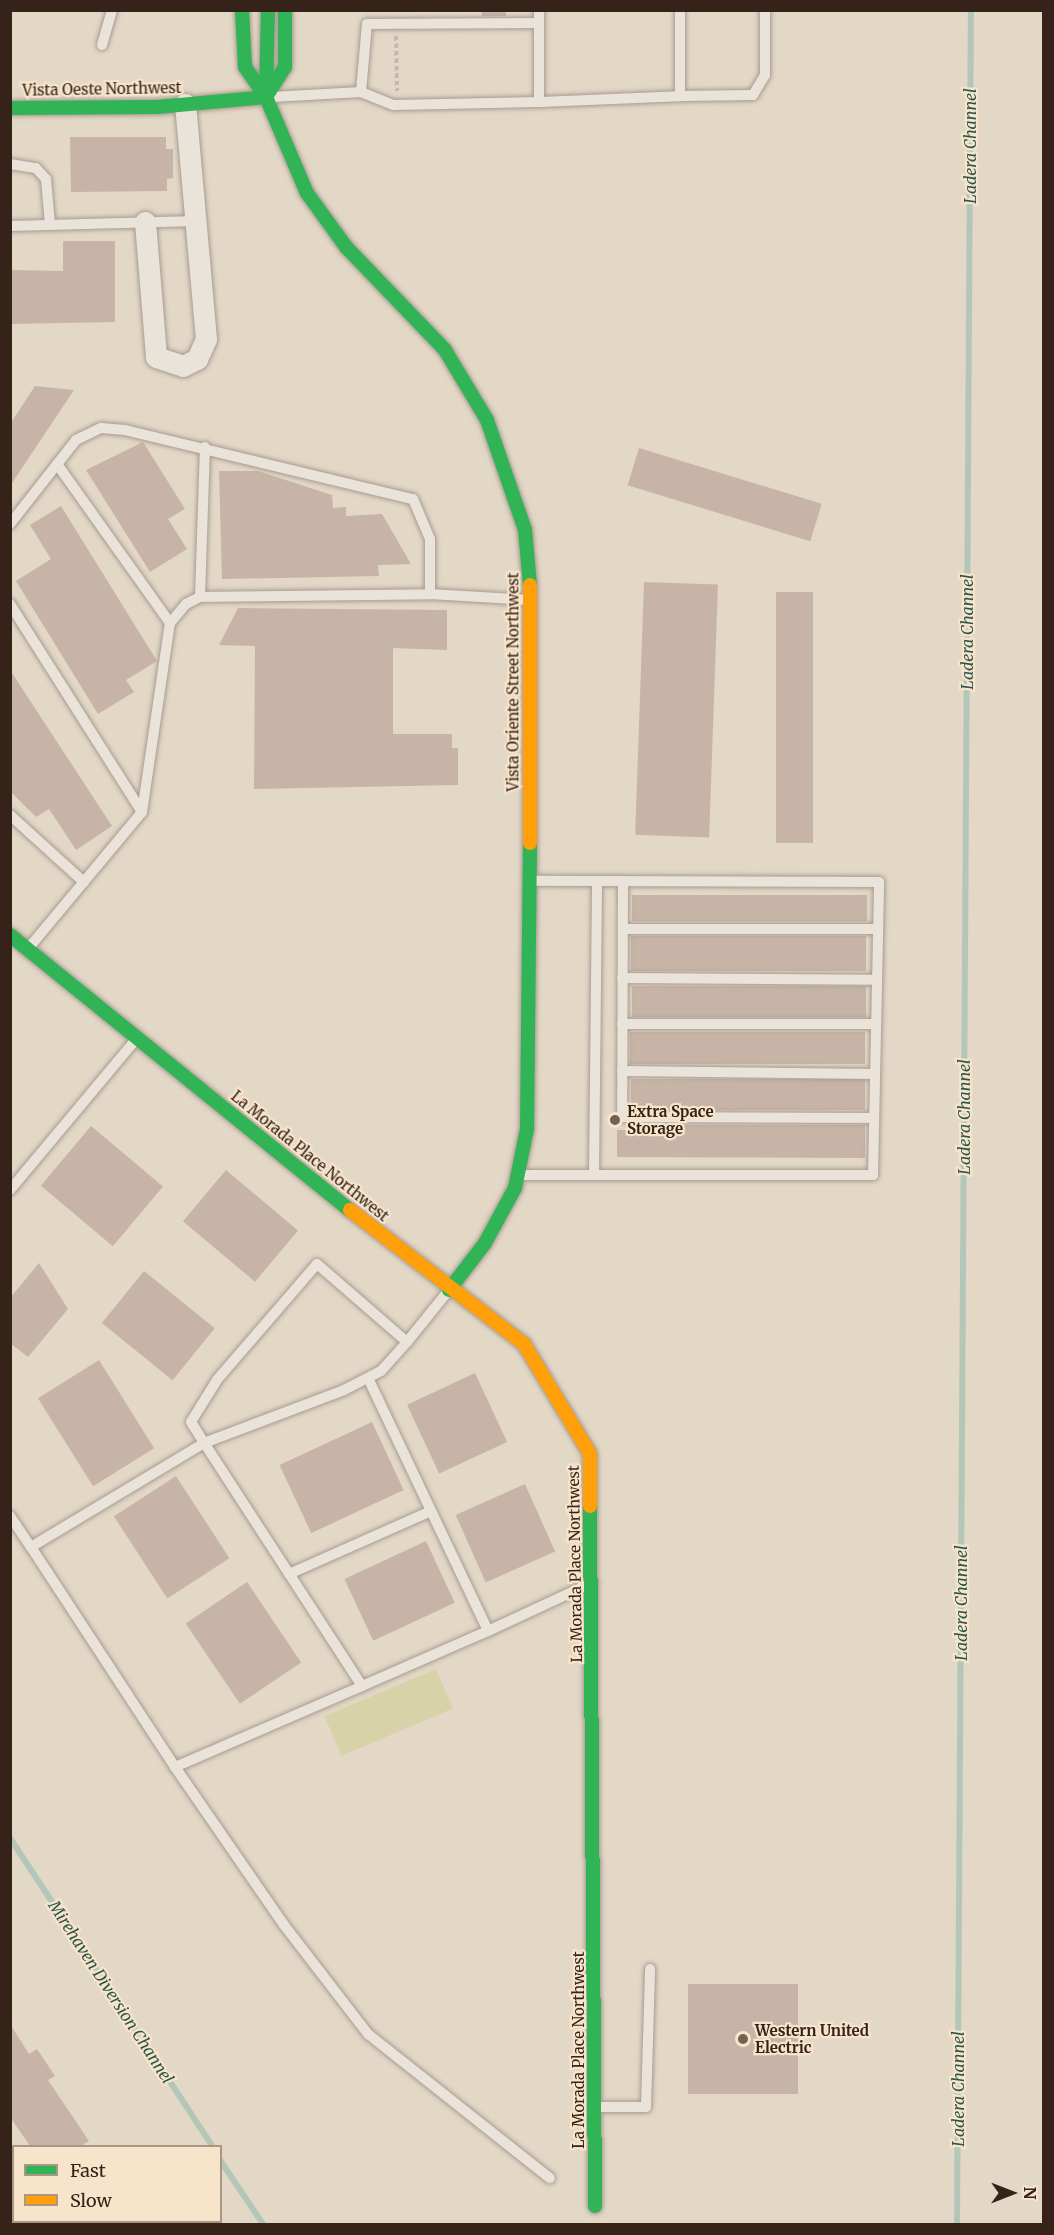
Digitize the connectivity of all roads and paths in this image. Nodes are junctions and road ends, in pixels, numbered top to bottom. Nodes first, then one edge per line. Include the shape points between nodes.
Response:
1 (112, 10) edge
2 (242, 10) edge
3 (268, 10) edge
4 (285, 10) edge
5 (539, 10) edge
6 (680, 10) edge
7 (765, 10) edge
8 (539, 23) junction
9 (396, 24) junction
10 (102, 45) dead end
11 (361, 92) junction
12 (397, 92) dead end
13 (680, 96) junction
14 (266, 97) junction
15 (539, 102) junction
16 (185, 104) junction
17 (10, 108) edge
18 (10, 164) edge
19 (197, 221) junction
20 (145, 222) junction
21 (50, 225) junction
22 (10, 226) edge
23 (205, 447) junction
24 (57, 464) junction
25 (10, 524) edge
26 (430, 594) junction
27 (200, 597) junction
28 (531, 600) junction
29 (10, 604) edge
30 (170, 622) junction
31 (142, 812) junction
32 (10, 815) edge
33 (530, 880) junction
34 (597, 881) junction
35 (623, 881) junction
36 (84, 882) junction
37 (623, 929) junction
38 (878, 929) junction
39 (10, 935) edge
40 (28, 949) junction
41 (622, 978) junction
42 (877, 980) junction
43 (622, 1024) junction
44 (876, 1024) junction
45 (137, 1038) junction
46 (622, 1071) junction
47 (875, 1074) junction
48 (874, 1118) junction
49 (518, 1175) junction
50 (594, 1175) junction
51 (10, 1190) edge
52 (449, 1290) junction
53 (407, 1342) junction
54 (368, 1378) junction
55 (204, 1443) junction
56 (431, 1511) junction
57 (10, 1516) edge
58 (30, 1547) junction
59 (289, 1574) junction
60 (591, 1583) junction
61 (488, 1631) junction
62 (362, 1686) junction
63 (175, 1767) junction
64 (650, 1969) dead end
65 (597, 2108) junction
66 (550, 2178) dead end
67 (596, 2206) dead end

1 - 10 lane
2 - 14 street, Vista Oriente Street Northwest via 245,67
3 - 14 street
4 - 14 street via 285,67
5 - 8 lane
6 - 13 lane
7 - 13 lane via 765,75 753,95
8 - 9 lane
8 - 15 lane
9 - 11 lane via 367,24
9 - 12 path
11 - 14 lane
11 - 15 lane via 394,105
13 - 15 lane
14 - 16 street, Vista Oeste Northwest
14 - 28 street, Vista Oriente Street Northwest via 291,160 326,221 445,350 488,420 518,498
16 - 17 street, Vista Oeste Northwest
16 - 19 street
18 - 21 lane via 36,168 45,179
19 - 20 lane
19 - 20 street via 205,347 183,366 156,357
20 - 21 lane
21 - 22 lane
23 - 24 lane via 101,428 76,440
23 - 26 lane via 412,500 430,539
23 - 27 lane
24 - 25 lane
24 - 30 lane
26 - 27 lane
26 - 28 lane
27 - 30 lane
28 - 33 street, Vista Oriente Street Northwest
29 - 31 lane
30 - 31 lane
31 - 36 lane
32 - 36 lane
33 - 34 lane
33 - 49 street, Vista Oriente Street Northwest via 528,1101
34 - 35 lane
34 - 50 lane
35 - 37 lane
35 - 38 lane via 879,882
36 - 40 lane
37 - 38 lane
37 - 41 lane
38 - 42 lane
39 - 40 street, La Morada Place Northwest
40 - 45 street, La Morada Place Northwest
41 - 42 lane
41 - 43 lane
42 - 44 lane
43 - 44 lane
43 - 46 lane
44 - 47 lane
45 - 51 lane
45 - 52 street, La Morada Place Northwest
46 - 47 lane
46 - 48 lane via 622,1117
47 - 48 lane
48 - 50 lane via 873,1175
49 - 50 lane
49 - 52 street, Vista Oriente Street Northwest via 500,1219
52 - 53 lane
52 - 60 street, La Morada Place Northwest via 524,1344 590,1454
53 - 54 lane
53 - 55 lane via 317,1264 218,1380 191,1422
54 - 55 lane
54 - 56 lane
55 - 58 lane
55 - 59 lane
56 - 59 lane
56 - 61 lane
57 - 58 lane
58 - 63 lane
59 - 62 lane
60 - 61 lane
60 - 65 street, La Morada Place Northwest
61 - 62 lane
62 - 63 lane
63 - 66 lane via 284,1925 368,2034
64 - 65 lane via 646,2107
65 - 67 street, La Morada Place Northwest

